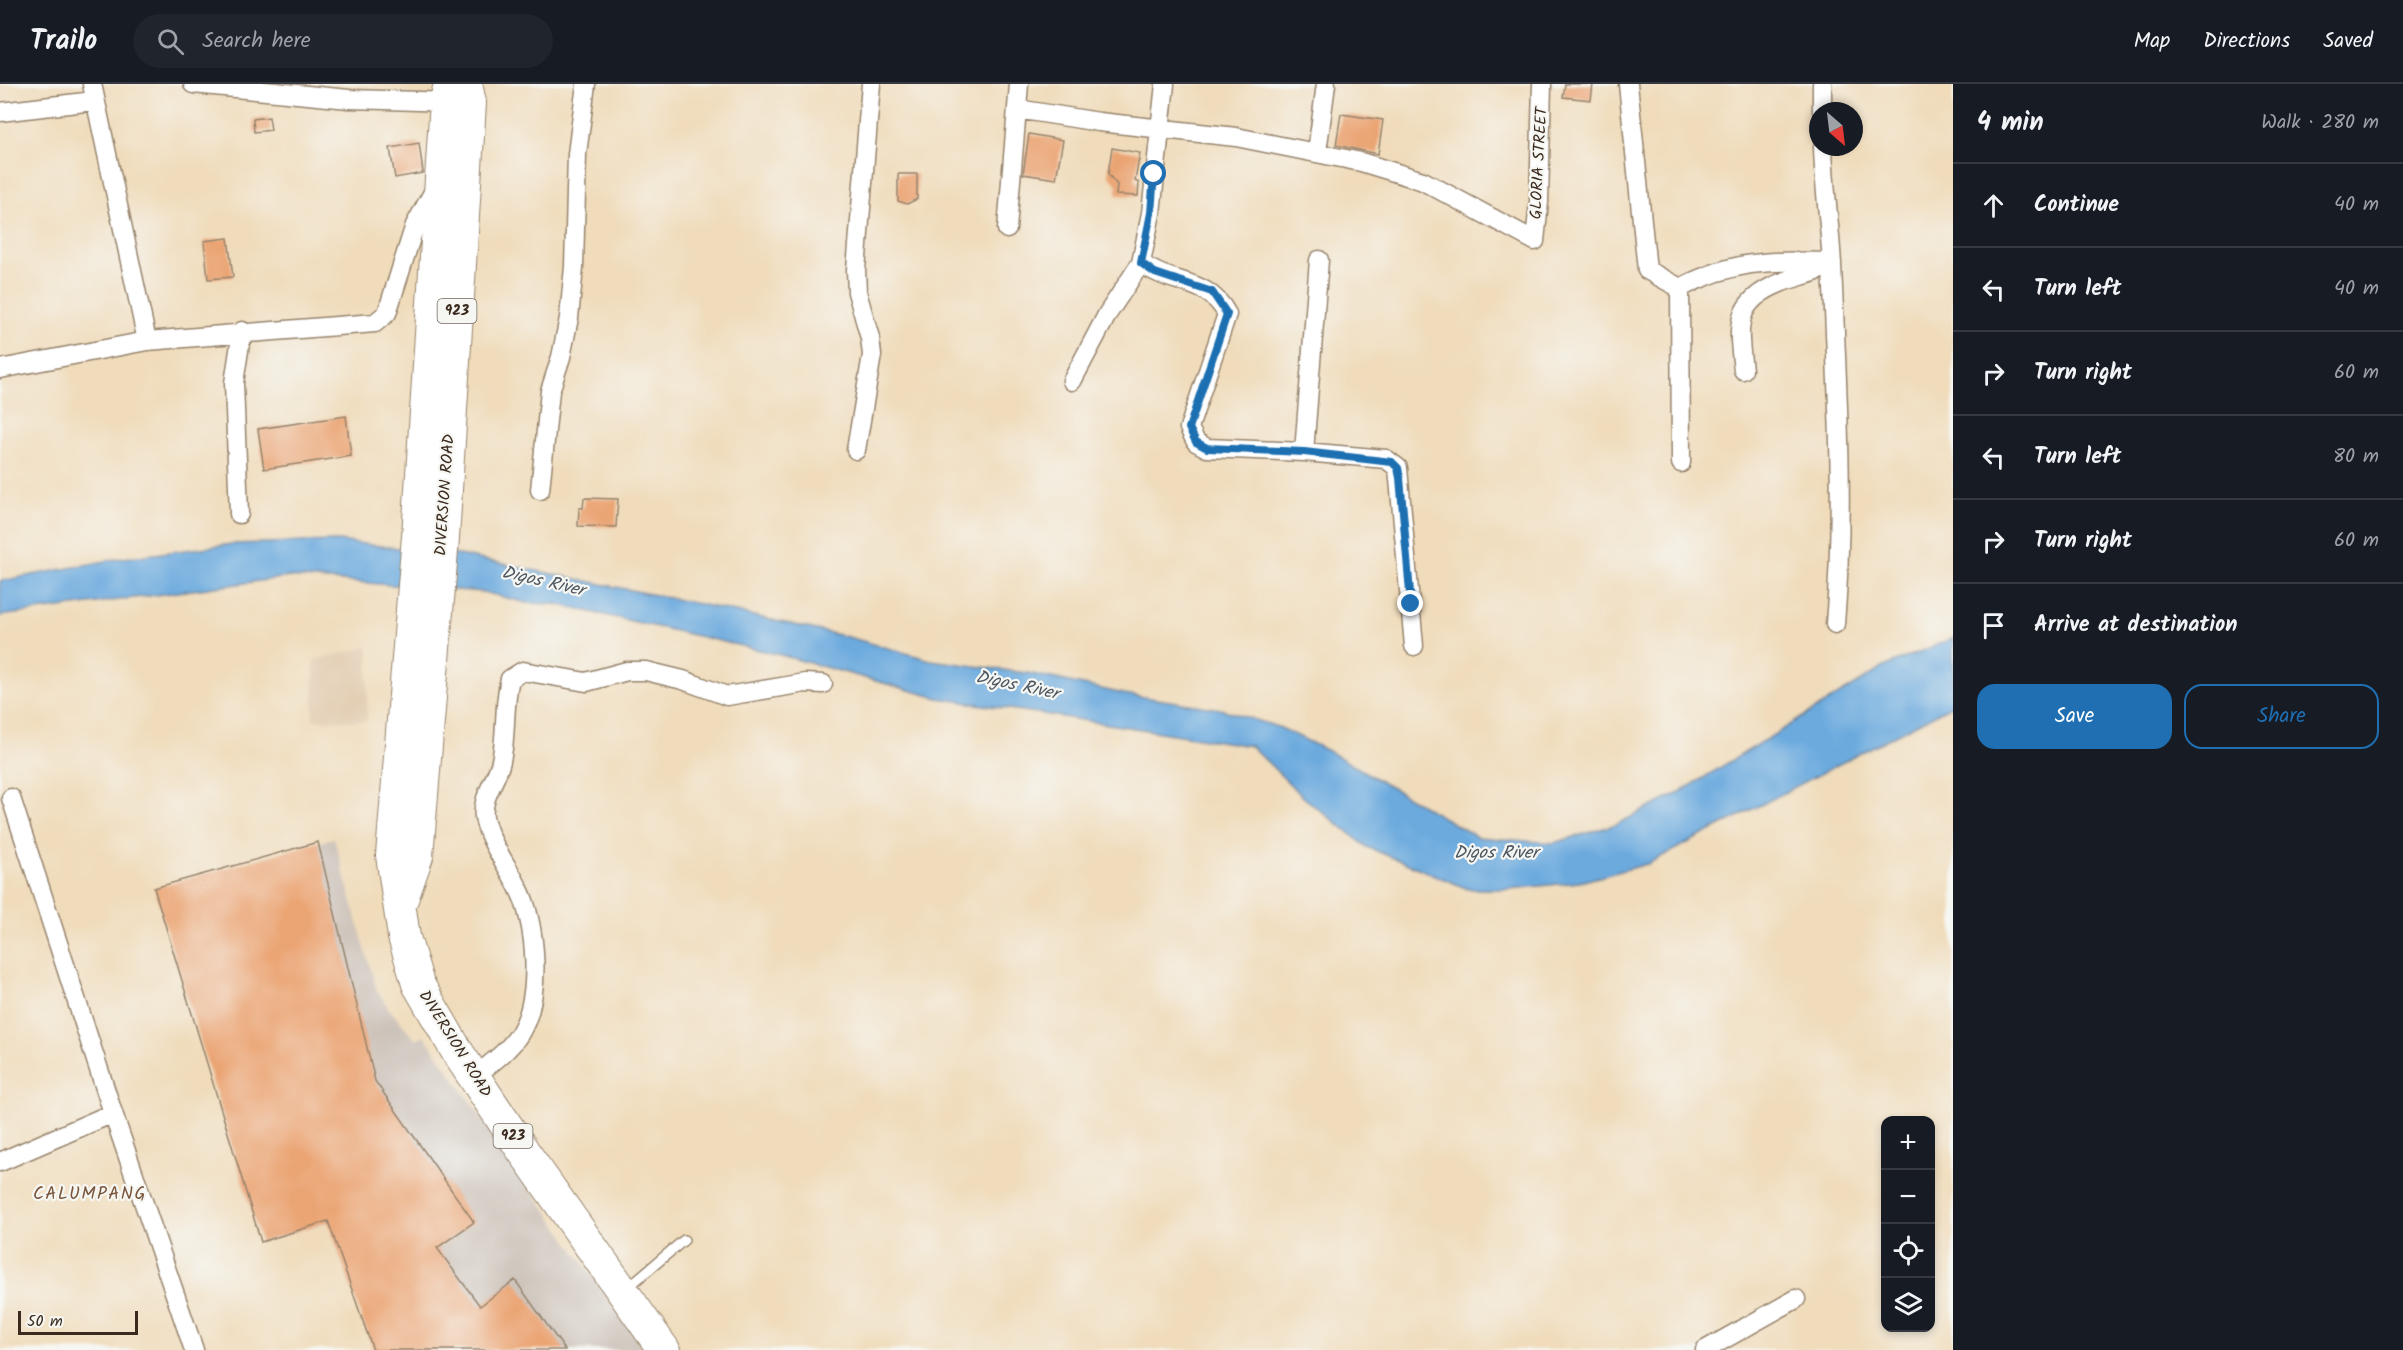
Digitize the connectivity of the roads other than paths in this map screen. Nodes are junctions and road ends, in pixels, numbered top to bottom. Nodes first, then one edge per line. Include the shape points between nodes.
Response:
1 (193, 84) edge
2 (586, 84) edge
3 (871, 84) edge
4 (1019, 84) edge
5 (1165, 84) edge
6 (1326, 84) edge
7 (1542, 84) edge
8 (1628, 84) edge
9 (1822, 84) edge
10 (93, 93) edge
11 (458, 93) edge
12 (1822, 102) edge
13 (1017, 109) junction
14 (0, 112) edge
15 (1160, 127) junction
16 (1317, 153) junction
17 (1824, 156) edge
18 (440, 180) junction
19 (1007, 229) dead end
20 (1319, 260) dead end
21 (1832, 262) junction
22 (1141, 263) junction
23 (1680, 288) junction
24 (242, 332) junction
25 (147, 341) junction
26 (0, 369) edge
27 (1743, 370) dead end
28 (1072, 381) dead end
29 (856, 450) dead end
30 (1304, 452) junction
31 (1681, 463) dead end
32 (540, 490) dead end
33 (239, 514) dead end
34 (430, 537) junction
35 (1835, 624) dead end
36 (1414, 646) dead end
37 (823, 684) dead end
38 (11, 798) dead end
39 (474, 1077) junction
40 (113, 1113) junction
41 (0, 1162) edge
42 (684, 1240) dead end
43 (623, 1292) junction
44 (1796, 1299) dead end
45 (194, 1350) edge
46 (664, 1350) edge
47 (1706, 1350) edge

1 - 11 street via 349,99
2 - 32 street via 577,154 569,318 550,391
3 - 29 street via 856,270 857,292 872,355
4 - 13 street
5 - 15 street
6 - 16 street
7 - 16 street, GLORIA STREET via 1535,241 1423,181
8 - 23 street via 1647,270
9 - 12 street
10 - 14 street
10 - 25 street
11 - 18 highway, DIVERSION ROAD / 923
11 - 34 highway, DIVERSION ROAD / 923
13 - 15 street
13 - 19 street
15 - 16 street
15 - 22 street
17 - 21 street
18 - 24 street via 415,225 382,318 364,325
18 - 34 highway, DIVERSION ROAD / 923
20 - 30 street
21 - 23 street via 1770,261 1733,266
21 - 27 street via 1820,272 1780,283 1750,300 1738,325
21 - 35 street via 1839,491
22 - 28 street via 1108,313
22 - 30 street via 1155,273 1212,292 1227,314 1189,428 1196,442 1207,448
23 - 31 street
24 - 25 street
24 - 33 street via 234,383
25 - 26 street
30 - 36 street via 1386,459 1398,468
34 - 39 highway, DIVERSION ROAD / 923 via 417,856 400,903 404,937 418,984
37 - 39 street via 795,684 727,696 646,671 627,671 586,682 523,671 510,679 502,759 487,795 484,814 527,908 535,988 531,1011 520,1034
38 - 40 street
39 - 43 highway, DIVERSION ROAD / 923
40 - 41 street
40 - 45 street
42 - 43 lane
43 - 46 highway, DIVERSION ROAD / 923
44 - 47 street

